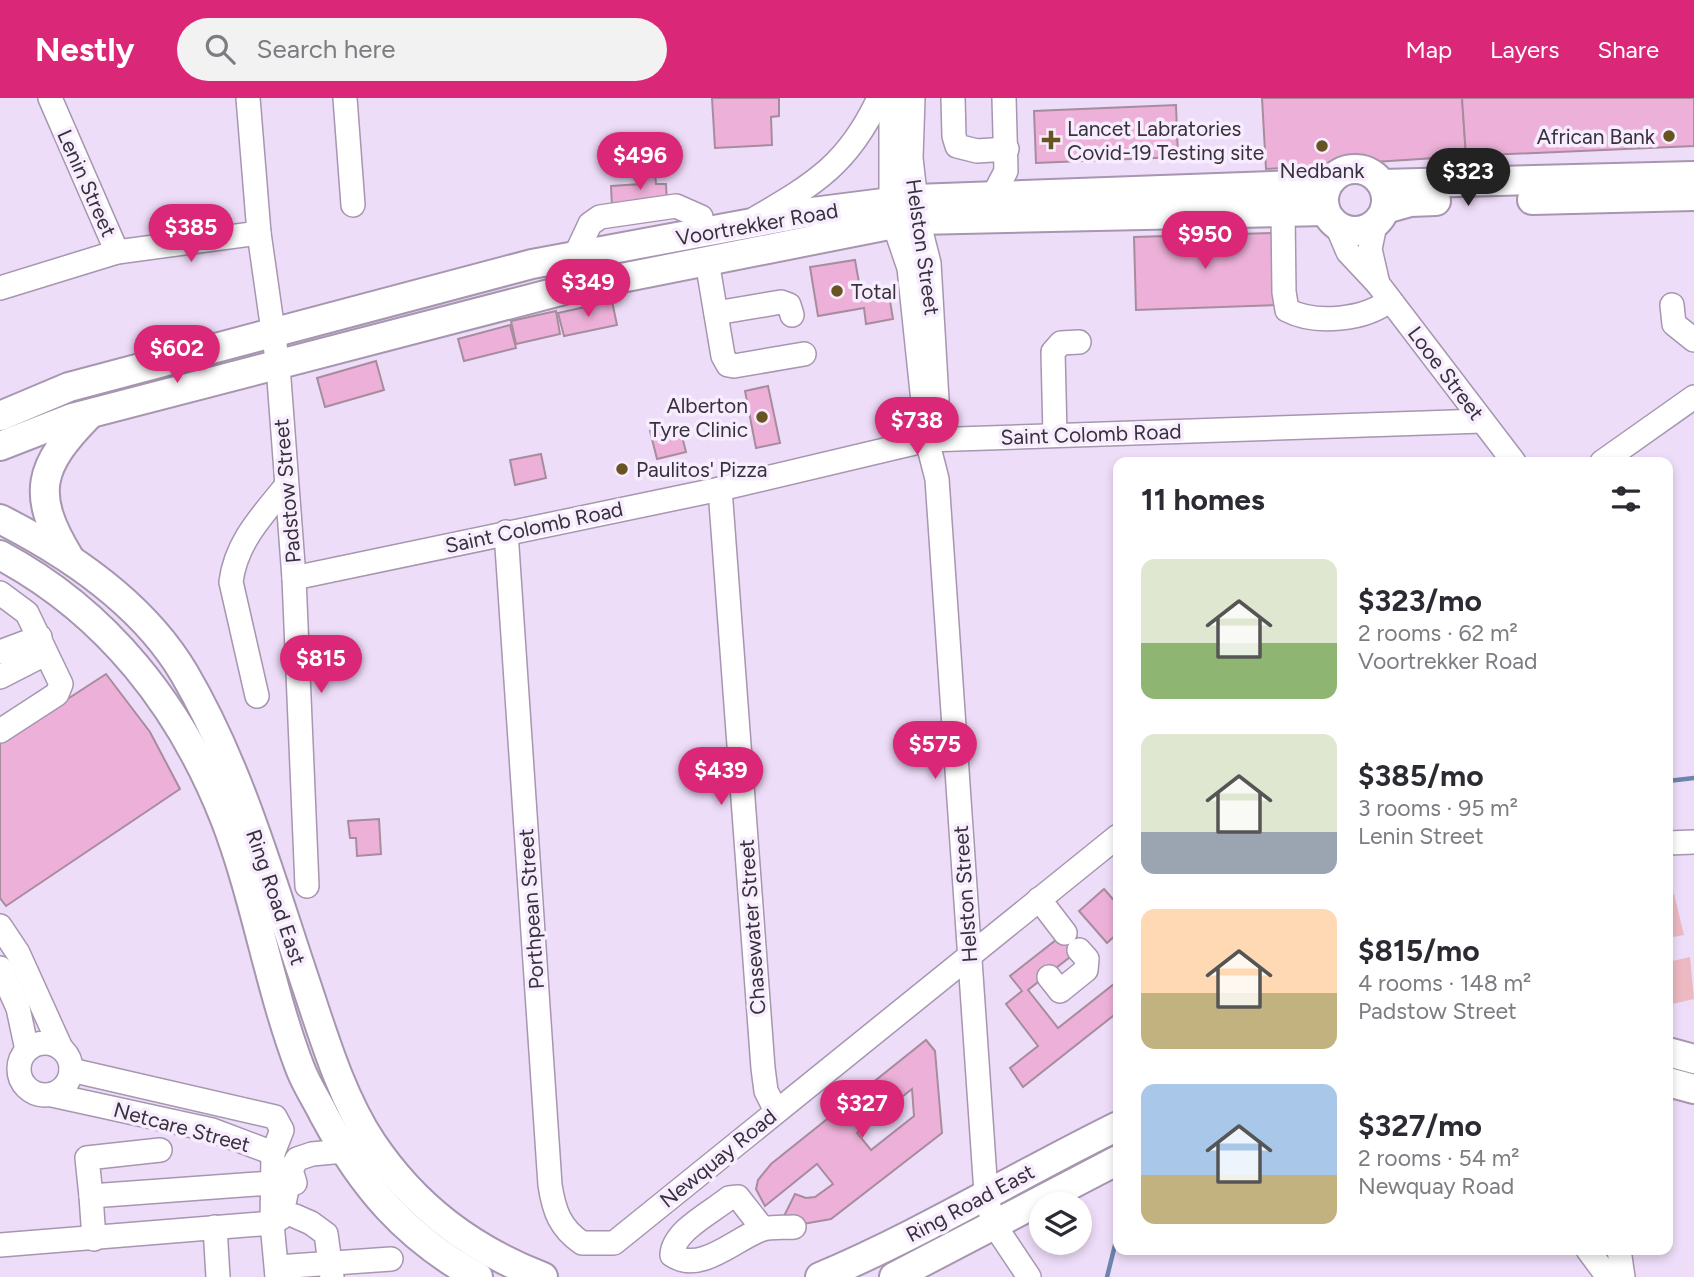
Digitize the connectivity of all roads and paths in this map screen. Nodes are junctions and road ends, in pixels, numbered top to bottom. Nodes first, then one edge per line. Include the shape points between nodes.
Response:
1 (50, 98) edge
2 (248, 98) edge
3 (345, 98) edge
4 (879, 98) edge
5 (891, 98) edge
6 (913, 98) edge
7 (953, 98) edge
8 (1004, 98) edge
9 (1007, 149) junction
10 (1694, 176) edge
11 (993, 196) junction
12 (1694, 196) edge
13 (353, 205) dead end
14 (1381, 206) junction
15 (1330, 207) junction
16 (905, 211) junction
17 (1283, 212) junction
18 (701, 218) dead end
19 (741, 227) junction
20 (259, 233) junction
21 (117, 252) junction
22 (575, 256) junction
23 (707, 261) junction
24 (0, 288) edge
25 (1384, 292) junction
26 (1672, 305) dead end
27 (716, 313) junction
28 (792, 315) dead end
29 (272, 335) junction
30 (1694, 340) edge
31 (1079, 342) dead end
32 (804, 354) dead end
33 (278, 366) junction
34 (68, 387) junction
35 (1694, 397) edge
36 (0, 404) edge
37 (90, 413) junction
38 (0, 416) edge
39 (1482, 421) junction
40 (1055, 435) junction
41 (934, 440) junction
42 (0, 446) edge
43 (1510, 457) edge
44 (1609, 457) edge
45 (286, 486) junction
46 (720, 489) junction
47 (0, 519) edge
48 (506, 532) junction
49 (0, 555) edge
50 (71, 560) junction
51 (294, 578) junction
52 (0, 593) edge
53 (42, 646) junction
54 (0, 652) edge
55 (0, 677) edge
56 (257, 696) dead end
57 (0, 732) edge
58 (1113, 840) edge
59 (1694, 842) edge
60 (245, 843) junction
61 (1673, 843) edge
62 (307, 886) dead end
63 (1039, 899) junction
64 (0, 926) edge
65 (969, 954) junction
66 (0, 968) edge
67 (1060, 990) dead end
68 (61, 1048) junction
69 (27, 1050) junction
70 (1673, 1053) edge
71 (1694, 1059) edge
72 (71, 1070) junction
73 (10, 1080) edge
74 (1673, 1083) edge
75 (1694, 1089) edge
76 (52, 1095) junction
77 (775, 1111) junction
78 (1113, 1128) edge
79 (160, 1150) dead end
80 (344, 1151) junction
81 (272, 1153) junction
82 (1113, 1162) edge
83 (291, 1170) junction
84 (271, 1183) junction
85 (986, 1192) junction
86 (91, 1196) junction
87 (658, 1206) junction
88 (295, 1216) junction
89 (993, 1223) junction
90 (215, 1227) junction
91 (794, 1227) dead end
92 (763, 1229) junction
93 (273, 1232) junction
94 (681, 1236) junction
95 (94, 1239) junction
96 (614, 1243) joint
97 (0, 1245) edge
98 (1592, 1255) edge
99 (1620, 1255) edge
100 (391, 1259) dead end
101 (332, 1270) edge
102 (277, 1272) edge
103 (1026, 1274) edge
104 (538, 1276) edge
105 (218, 1277) edge
106 (478, 1277) edge
107 (820, 1277) edge
108 (894, 1277) edge
109 (1608, 1277) edge
110 (1623, 1277) edge

1 - 21 street, Lenin Street
2 - 20 street, Padstow Street
3 - 13 street
4 - 19 street via 863,133 825,174 800,194
5 - 16 street, Helston Street
6 - 16 street, Helston Street
7 - 9 street via 957,146 977,151
8 - 9 street
9 - 11 street via 1006,172
10 - 14 main road, Voortrekker Road
11 - 15 main road, Voortrekker Road
11 - 16 main road, Voortrekker Road
12 - 14 main road, Voortrekker Road via 1427,201
14 - 15 main road, Voortrekker Road via 1363,231 1350,232
14 - 15 main road, Voortrekker Road via 1371,172 1355,168 1339,173
14 - 25 street, Looe Street via 1370,249
15 - 17 main road, Voortrekker Road
15 - 25 street, Looe Street via 1348,252
16 - 17 main road, Voortrekker Road
16 - 19 main road, Voortrekker Road via 805,213
16 - 23 main road, Voortrekker Road
16 - 41 street, Helston Street via 929,263
17 - 25 street via 1287,310 1310,317 1369,314
18 - 22 street via 676,206 600,217 590,224
19 - 22 main road, Voortrekker Road
20 - 21 street, Lenin Street
20 - 29 street, Padstow Street
21 - 24 street
22 - 29 main road, Voortrekker Road
23 - 27 street
23 - 33 main road, Voortrekker Road via 576,287
25 - 39 street, Looe Street
26 - 30 street via 1674,324
27 - 28 street via 781,302 787,303
27 - 32 street via 728,365
29 - 33 street, Padstow Street
29 - 34 main road, Voortrekker Road
31 - 40 street via 1061,343 1053,352
33 - 37 main road, Voortrekker Road
33 - 45 street, Padstow Street
34 - 36 main road
34 - 38 main road, Voortrekker Road
35 - 44 street
37 - 42 main road, Voortrekker Road
37 - 50 main road via 58,446 44,483 51,523
39 - 40 street, Saint Colomb Road
39 - 43 street, Looe Street
40 - 41 street, Saint Colomb Road
41 - 46 street, Saint Colomb Road
41 - 65 street, Helston Street
45 - 51 street, Padstow Street
45 - 56 street via 246,535 233,567 231,582
46 - 48 street, Saint Colomb Road
46 - 77 street, Chasewater Street via 763,1068
47 - 50 main road, Ring Road East
48 - 51 street, Saint Colomb Road
48 - 96 street, Porthpean Street via 550,1185 554,1211 569,1234 582,1243
49 - 60 main road, Ring Road East via 92,617 160,694 225,819
50 - 60 main road, Ring Road East via 140,618 183,671 219,741
51 - 62 street, Padstow Street
52 - 53 street via 27,613
53 - 54 street
53 - 55 street
53 - 57 street via 61,684 57,694
58 - 63 street, Newquay Road
59 - 61 street
60 - 80 main road, Ring Road East via 300,1069
60 - 104 main road, Ring Road East via 331,1059 370,1140 402,1183 459,1236
63 - 65 street, Newquay Road
63 - 67 street via 1089,964
64 - 68 street via 18,953
65 - 77 street, Newquay Road
65 - 85 street, Helston Street
66 - 69 street via 18,1008
68 - 69 street via 45,1042
68 - 72 street
69 - 73 street
70 - 71 main road
72 - 76 street via 66,1085
72 - 81 street, Netcare Street via 275,1117 282,1130
73 - 76 street via 36,1094
74 - 75 main road
76 - 81 street, Netcare Street via 212,1130
77 - 87 street, Newquay Road
78 - 85 main road, Ring Road East
79 - 86 street via 87,1158
80 - 83 street via 297,1159
80 - 106 main road, Ring Road East via 383,1207 448,1261
81 - 84 street
82 - 89 main road, Ring Road East
83 - 88 street via 297,1193
83 - 93 street via 286,1205
84 - 86 street
84 - 93 street
85 - 89 street, Helston Street
85 - 107 main road, Ring Road East via 873,1255
86 - 95 street
87 - 94 street
87 - 96 street, Newquay Road
88 - 93 street via 288,1231
88 - 101 street via 326,1234
89 - 103 street, Helston Street
89 - 108 main road, Ring Road East
90 - 93 street
90 - 95 street
90 - 105 street
91 - 92 street
92 - 94 street via 738,1197 729,1198
92 - 94 street via 691,1261 672,1255
93 - 102 street
95 - 97 street
98 - 109 street
99 - 110 street
100 - 101 street
101 - 102 street

